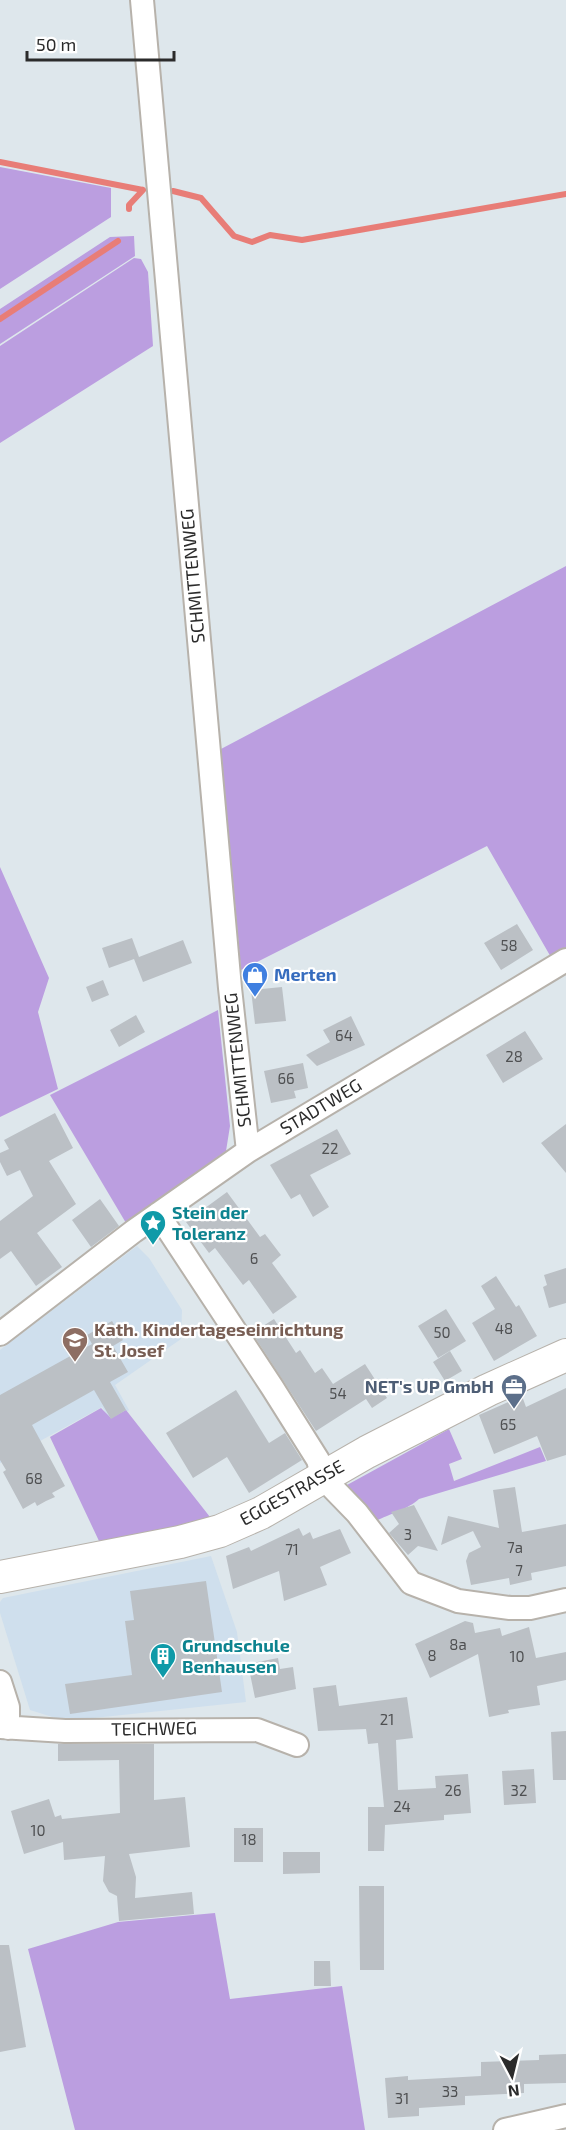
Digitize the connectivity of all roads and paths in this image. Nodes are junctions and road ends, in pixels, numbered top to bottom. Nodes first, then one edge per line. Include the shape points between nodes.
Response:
1 (142, 0) edge
2 (566, 960) edge
3 (248, 1151) junction
4 (158, 1214) junction
5 (0, 1334) edge
6 (566, 1355) edge
7 (323, 1478) junction
8 (0, 1577) edge
9 (566, 1600) edge
10 (0, 1682) edge
11 (4, 1727) edge
12 (297, 1745) dead end
13 (566, 2116) edge
14 (506, 2130) edge

1 - 3 street, SCHMITTENWEG
2 - 3 street, STADTWEG
3 - 4 street, STADTWEG
4 - 5 street, STADTWEG
4 - 7 street via 318,1460
6 - 7 main road, EGGESTRASSE via 488,1390
7 - 8 main road, EGGESTRASSE via 220,1531
7 - 9 street via 357,1513 411,1583 458,1601 510,1608
10 - 11 street, TEICHWEG via 8,1707
11 - 12 street, TEICHWEG via 65,1731 257,1730
13 - 14 street

